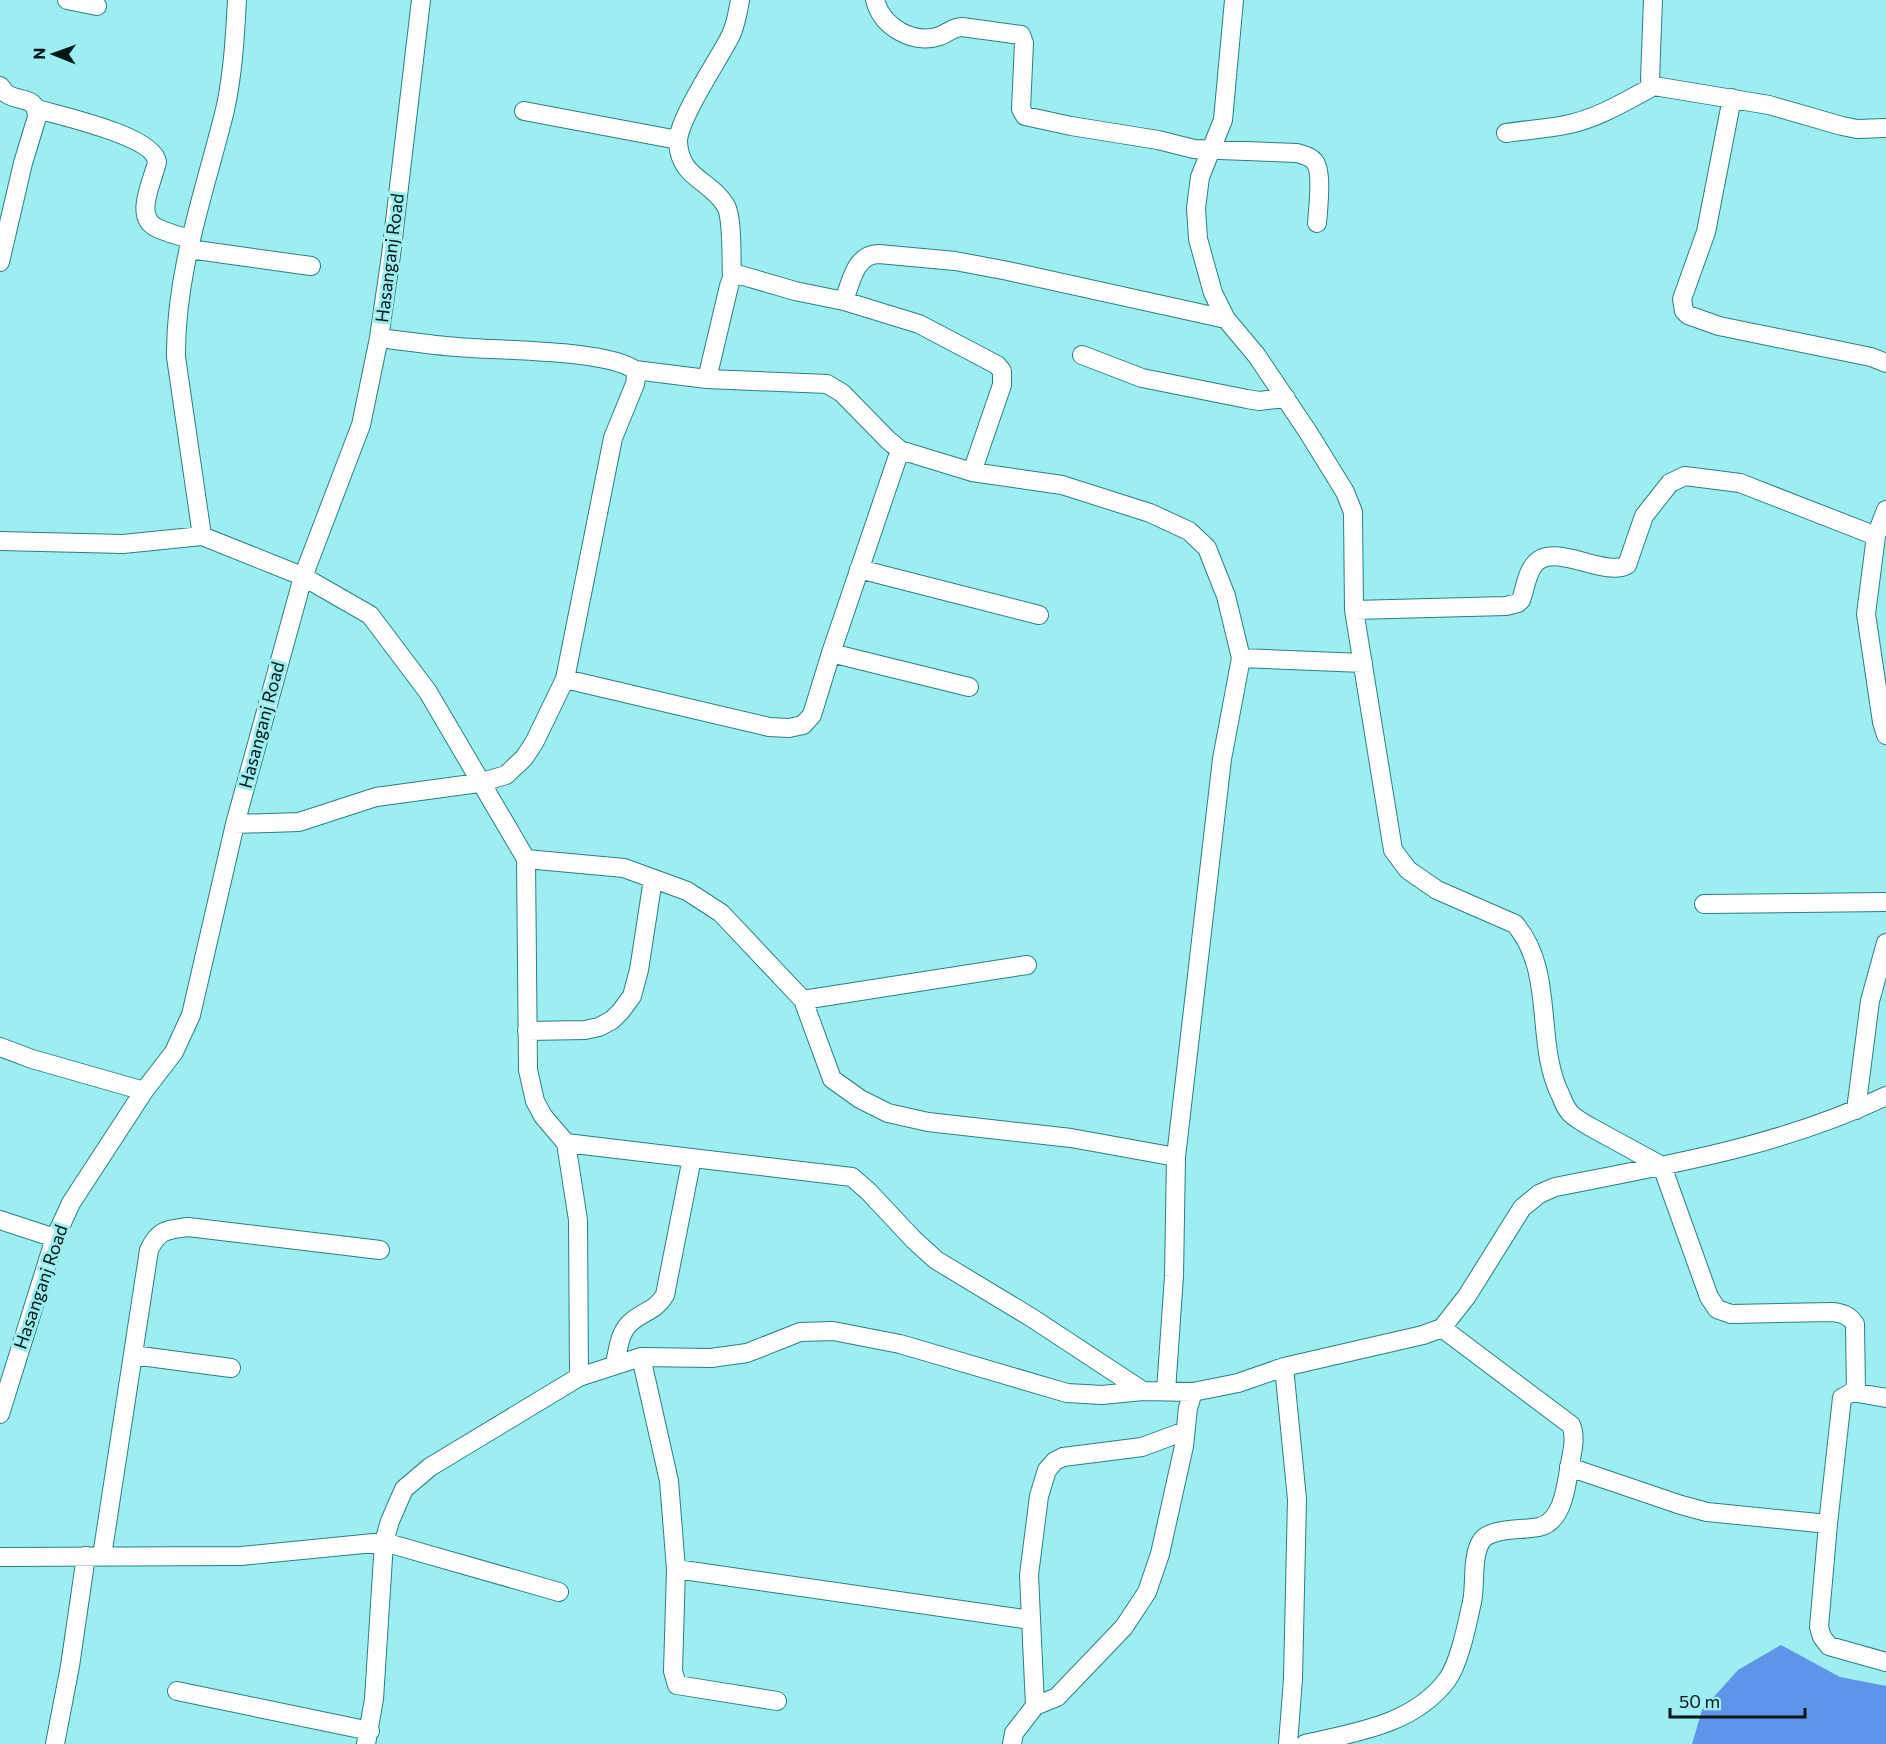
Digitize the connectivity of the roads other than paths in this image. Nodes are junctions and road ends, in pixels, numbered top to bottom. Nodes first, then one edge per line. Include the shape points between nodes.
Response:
1 (67, 0) edge
2 (237, 0) edge
3 (421, 0) edge
4 (740, 0) edge
5 (875, 0) edge
6 (1234, 0) edge
7 (1653, 0) edge
8 (97, 6) dead end
9 (0, 86) edge
10 (1654, 86) junction
11 (1732, 98) junction
12 (37, 110) junction
13 (524, 111) dead end
14 (1886, 128) edge
15 (1506, 133) dead end
16 (678, 140) junction
17 (1212, 149) junction
18 (1317, 223) dead end
19 (189, 244) junction
20 (0, 262) edge
21 (311, 266) dead end
22 (732, 278) junction
23 (844, 301) junction
24 (1226, 319) junction
25 (379, 338) junction
26 (1082, 355) dead end
27 (1886, 363) edge
28 (635, 370) junction
29 (707, 379) junction
30 (1286, 398) junction
31 (900, 450) junction
32 (972, 472) junction
33 (1886, 510) edge
34 (1880, 531) edge
35 (202, 536) junction
36 (0, 541) edge
37 (859, 569) junction
38 (303, 577) junction
39 (1354, 610) junction
40 (1039, 615) dead end
41 (831, 653) junction
42 (1241, 658) junction
43 (1364, 663) junction
44 (565, 679) junction
45 (969, 687) dead end
46 (1886, 735) edge
47 (479, 783) junction
48 (235, 824) junction
49 (526, 860) junction
50 (653, 879) junction
51 (1886, 902) edge
52 (1704, 903) dead end
53 (1886, 943) edge
54 (1027, 965) dead end
55 (803, 1000) junction
56 (527, 1031) junction
57 (0, 1047) edge
58 (144, 1091) junction
59 (1886, 1096) edge
60 (1856, 1110) junction
61 (566, 1143) junction
62 (1176, 1157) junction
63 (692, 1158) junction
64 (1662, 1166) junction
65 (0, 1220) edge
66 (55, 1238) junction
67 (380, 1250) dead end
68 (1442, 1328) junction
69 (133, 1355) junction
70 (640, 1357) junction
71 (615, 1364) junction
72 (1284, 1367) junction
73 (231, 1368) dead end
74 (579, 1377) junction
75 (1166, 1390) junction
76 (1143, 1391) junction
77 (1193, 1392) junction
78 (1856, 1392) junction
79 (1886, 1398) edge
80 (0, 1414) edge
81 (1185, 1431) junction
82 (1569, 1467) junction
83 (1828, 1524) junction
84 (384, 1542) junction
85 (94, 1556) junction
86 (0, 1557) edge
87 (676, 1569) junction
88 (559, 1592) dead end
89 (1031, 1620) junction
90 (1886, 1662) edge
91 (177, 1691) dead end
92 (777, 1701) dead end
93 (1035, 1706) junction
94 (368, 1738) edge
95 (56, 1744) edge
96 (1012, 1744) edge
97 (1288, 1744) edge
98 (1305, 1744) edge

1 - 8 street
2 - 19 street via 229,88
3 - 25 street, Hasanganj Road
4 - 16 street via 732,33
5 - 17 street via 886,20 912,37 938,36 962,27 1022,37 1021,109 1025,116
6 - 17 street via 1223,120
7 - 10 street via 1650,80
9 - 12 street via 8,94 32,103
10 - 11 street
10 - 15 street via 1589,118
11 - 14 street via 1857,129
11 - 27 street via 1708,223 1682,299 1684,311 1719,326
12 - 19 street via 88,123 150,148 157,162 145,214 156,228
12 - 20 street
13 - 16 street
16 - 22 street via 684,166 720,198 729,212
17 - 18 street via 1297,153 1315,161 1319,170
17 - 24 street via 1200,177 1196,222 1207,277
19 - 21 street
19 - 35 street via 176,357
22 - 23 street via 740,275
22 - 29 street
23 - 24 street via 859,262 870,254 879,254 1008,270
23 - 32 street via 919,324 1002,371 1002,385
24 - 30 street
25 - 28 street via 600,358
25 - 38 street, Hasanganj Road via 361,425
26 - 30 street via 1163,384 1259,401
28 - 29 street
28 - 44 street via 635,384 613,438
29 - 31 street via 827,384 842,393
30 - 39 street via 1345,492 1353,512
31 - 32 street
31 - 37 street
32 - 42 street via 1062,485 1150,513 1189,531 1207,548 1226,596
33 - 34 street
34 - 39 street via 1740,483 1685,476 1670,483 1644,516 1627,565 1620,568 1545,557 1533,565 1518,603
34 - 46 street via 1866,614
35 - 36 street via 123,544
35 - 38 street
37 - 40 street
37 - 41 street
38 - 47 street via 370,615 428,692
38 - 48 street, Hasanganj Road
39 - 43 street
41 - 44 street via 812,716 802,725 789,728 769,727
41 - 45 street
42 - 43 street
42 - 62 street via 1222,759
43 - 64 street via 1393,850 1408,870 1437,890 1515,924 1531,949 1550,1072 1569,1112
44 - 47 street via 524,758 506,775
47 - 48 street via 376,797 299,822
47 - 49 street
48 - 58 street, Hasanganj Road via 191,1015 174,1052
49 - 50 street via 624,868
49 - 56 street
50 - 55 street via 687,891 721,913
50 - 56 street via 639,970 632,996 621,1011 599,1027 585,1030
51 - 52 street
53 - 60 street via 1870,1001
54 - 55 street
55 - 62 street via 832,1078 860,1100 888,1113 928,1122 1071,1137
56 - 61 street via 528,1070 535,1101
57 - 58 street
58 - 66 street, Hasanganj Road via 71,1203
59 - 60 street
60 - 64 street via 1746,1148
61 - 63 street
61 - 74 street via 578,1220
62 - 75 street via 1174,1276
63 - 71 street via 665,1295 658,1306 629,1324 622,1334
63 - 76 street via 852,1177 936,1260
64 - 68 street via 1555,1187 1539,1194 1522,1208 1467,1296
64 - 78 street via 1709,1297 1717,1309 1731,1314 1843,1313 1855,1324
65 - 66 street
66 - 80 street, Hasanganj Road
67 - 69 street via 188,1227 166,1230 155,1237 149,1250
68 - 72 street
68 - 82 street via 1571,1425 1574,1437
69 - 73 street
69 - 85 street
70 - 71 street
70 - 76 street via 711,1358 747,1353 800,1332 833,1331 900,1344 1067,1393
70 - 87 street via 669,1481
71 - 74 street
72 - 77 street via 1238,1383
72 - 97 street via 1297,1499
74 - 84 street via 430,1467 404,1489
75 - 76 street
75 - 77 street
77 - 81 street
78 - 79 street
78 - 83 street via 1842,1398
81 - 89 street via 1142,1447 1063,1457 1047,1470 1039,1496 1029,1575
81 - 93 street via 1160,1554 1147,1592 1124,1627 1057,1697
82 - 83 street via 1707,1512
82 - 98 street via 1564,1498 1553,1518 1542,1526 1500,1531 1482,1540 1469,1612 1448,1679 1425,1703 1387,1724
83 - 90 street via 1819,1627 1822,1638 1829,1646
84 - 85 street via 241,1556
84 - 88 street
84 - 94 street via 375,1699
85 - 86 street
85 - 95 street
87 - 89 street
87 - 92 street via 673,1671 677,1685
89 - 93 street
91 - 94 street
93 - 96 street via 1014,1733

